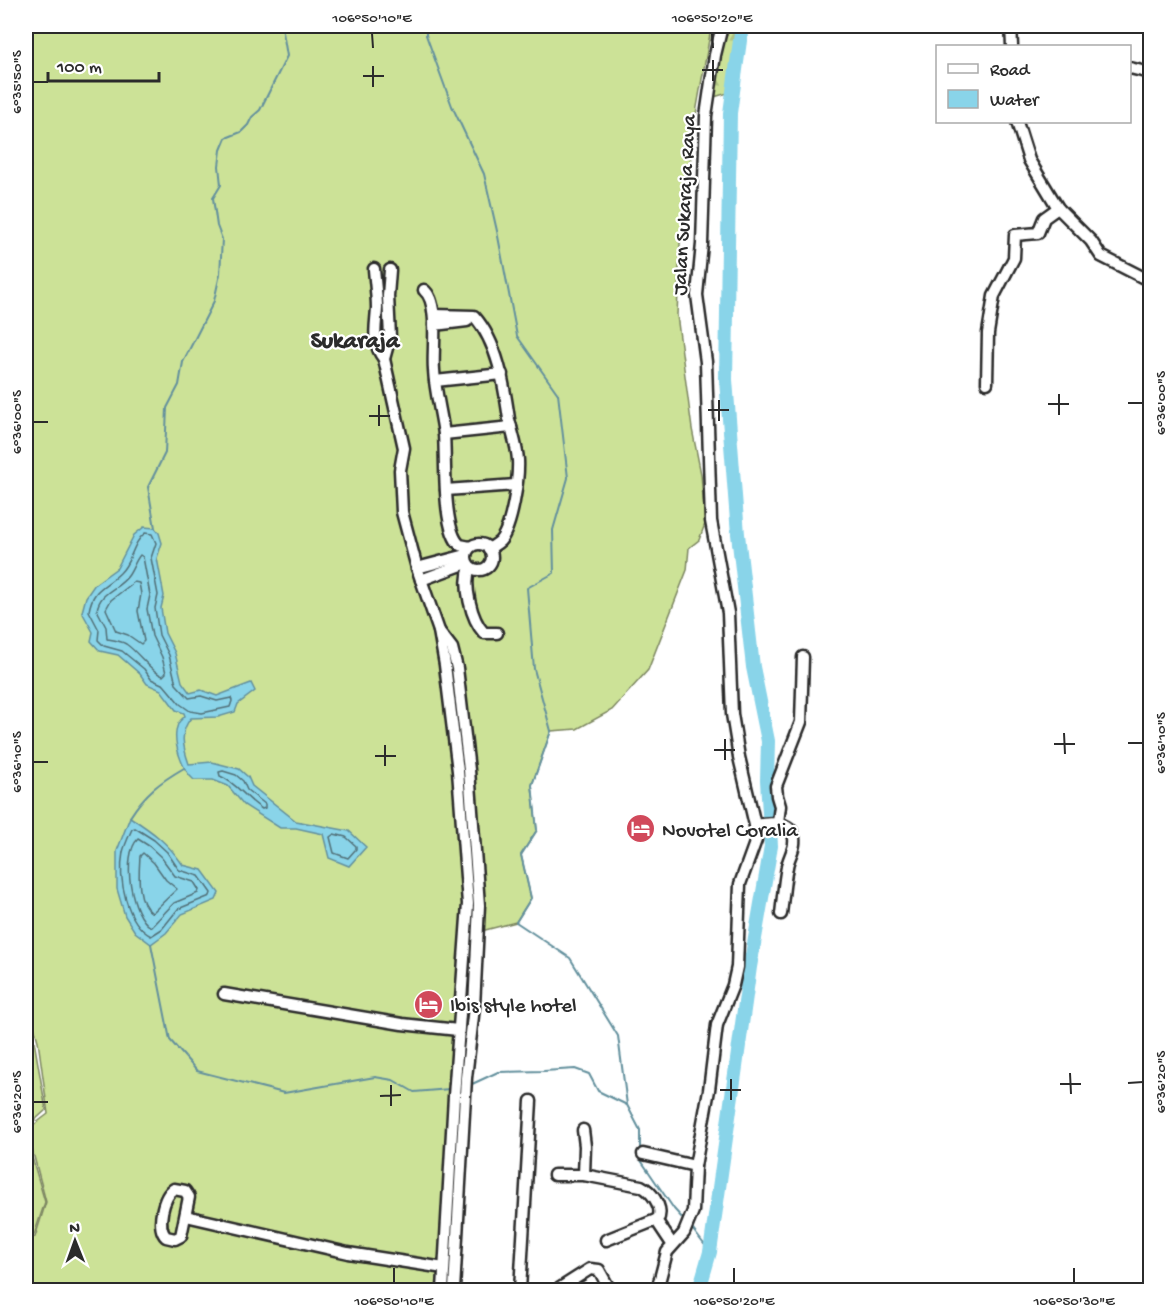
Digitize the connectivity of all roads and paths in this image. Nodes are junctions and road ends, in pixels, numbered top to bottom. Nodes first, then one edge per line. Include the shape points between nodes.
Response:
1 (722, 26) edge
2 (1011, 26) edge
3 (1013, 45) edge
4 (1131, 68) edge
5 (1150, 73) edge
6 (1017, 123) edge
7 (1058, 208) junction
8 (374, 269) dead end
9 (390, 270) dead end
10 (1150, 281) edge
11 (423, 291) dead end
12 (434, 320) junction
13 (384, 359) junction
14 (502, 374) junction
15 (435, 381) junction
16 (987, 383) dead end
17 (511, 427) junction
18 (444, 434) junction
19 (516, 485) junction
20 (446, 490) junction
21 (489, 549) junction
22 (468, 558) junction
23 (417, 568) junction
24 (421, 580) junction
25 (496, 633) dead end
26 (803, 657) dead end
27 (777, 823) junction
28 (759, 824) junction
29 (474, 904) junction
30 (781, 914) dead end
31 (462, 993) junction
32 (474, 993) junction
33 (224, 994) dead end
34 (458, 1030) junction
35 (460, 1077) junction
36 (459, 1096) junction
37 (531, 1101) dead end
38 (583, 1130) dead end
39 (643, 1154) dead end
40 (695, 1166) junction
41 (554, 1175) dead end
42 (584, 1175) junction
43 (186, 1216) dead end
44 (656, 1220) junction
45 (606, 1240) dead end
46 (672, 1244) junction
47 (444, 1268) junction
48 (443, 1290) edge
49 (454, 1290) edge
50 (520, 1290) edge
51 (557, 1290) edge
52 (610, 1290) edge
53 (657, 1290) edge

1 - 28 street, Jalan Sukaraja Raya via 706,116 697,295 706,362 711,521 728,613 734,731
2 - 3 street
4 - 5 street
6 - 7 street via 1029,160
7 - 10 street via 1101,255
7 - 16 street via 1044,218 1038,233 1016,236 1014,258 999,283 992,306
8 - 13 street via 375,344
9 - 13 street via 390,337
11 - 12 street via 428,294
12 - 14 street via 475,317 485,330
12 - 15 street
13 - 23 street via 404,448 400,494
14 - 15 street
14 - 17 street
15 - 18 street
17 - 18 street
17 - 19 street via 518,460
18 - 20 street
19 - 20 street
19 - 21 street via 505,532
20 - 22 street via 452,536
21 - 22 street via 480,544
21 - 22 street via 492,559 486,568 475,569
22 - 23 street
22 - 24 street
22 - 25 street via 467,589 476,620 484,633
23 - 24 street
24 - 29 street via 439,631
26 - 27 street via 801,722 776,786 780,806
27 - 28 street
27 - 30 street via 789,829 795,842 786,869
28 - 40 street via 740,884 737,967 717,1025
29 - 31 street
29 - 32 street
31 - 32 street
31 - 34 street
32 - 35 street
33 - 34 street via 392,1023
34 - 35 street
35 - 36 street
36 - 47 street
36 - 49 street
37 - 50 street
38 - 42 street
39 - 40 street
40 - 46 street via 691,1221
41 - 42 street
42 - 44 street via 648,1189 661,1213
43 - 47 street via 348,1253
44 - 45 street
44 - 46 street
46 - 53 street
47 - 48 street
51 - 52 street via 591,1269 599,1270

